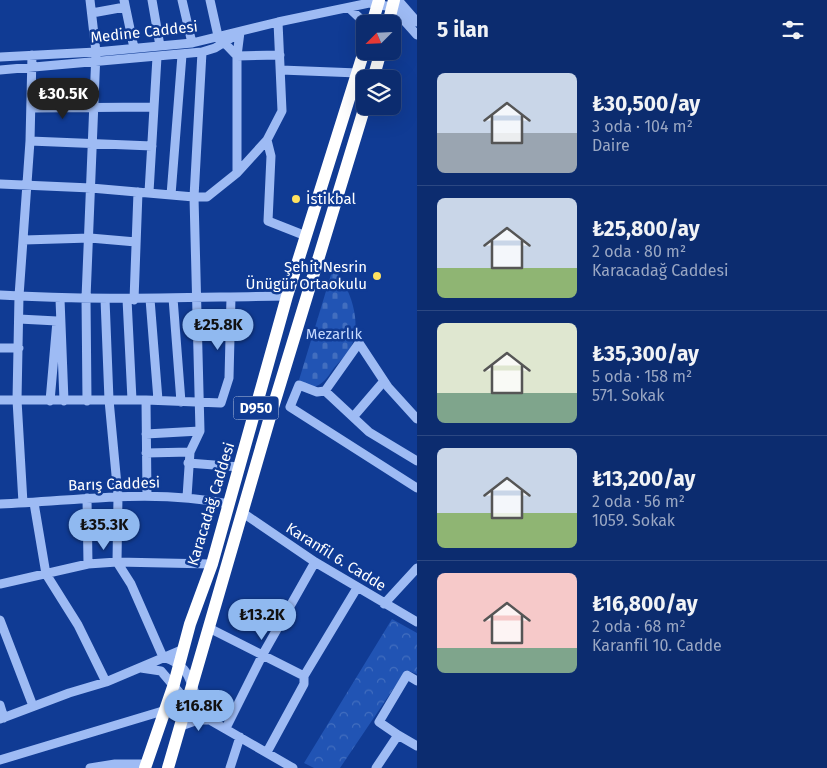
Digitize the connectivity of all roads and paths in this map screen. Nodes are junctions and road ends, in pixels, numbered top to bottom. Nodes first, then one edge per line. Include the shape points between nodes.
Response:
1 (90, 0) edge
2 (152, 0) edge
3 (182, 0) edge
4 (210, 0) edge
5 (378, 2) edge
6 (395, 2) edge
7 (124, 3) edge
8 (348, 4) edge
9 (92, 14) junction
10 (358, 15) edge
11 (374, 15) edge
12 (391, 15) edge
13 (278, 22) junction
14 (417, 22) edge
15 (240, 32) junction
16 (417, 35) edge
17 (221, 39) junction
18 (192, 43) junction
19 (160, 46) junction
20 (134, 48) junction
21 (96, 52) junction
22 (202, 52) junction
23 (182, 54) junction
24 (32, 55) junction
25 (280, 55) junction
26 (237, 56) junction
27 (0, 57) edge
28 (157, 57) junction
29 (94, 62) junction
30 (32, 68) junction
31 (0, 70) edge
32 (281, 70) junction
33 (356, 73) edge
34 (356, 79) edge
35 (31, 108) junction
36 (94, 108) junction
37 (154, 108) junction
38 (362, 115) edge
39 (266, 140) junction
40 (30, 141) junction
41 (93, 144) junction
42 (152, 146) junction
43 (237, 173) junction
44 (0, 184) edge
45 (26, 184) junction
46 (90, 188) junction
47 (138, 192) junction
48 (149, 192) junction
49 (171, 195) junction
50 (194, 197) junction
51 (306, 236) junction
52 (90, 238) junction
53 (24, 240) junction
54 (136, 242) junction
55 (0, 295) edge
56 (19, 296) junction
57 (287, 296) junction
58 (196, 297) junction
59 (231, 297) junction
60 (86, 298) junction
61 (173, 298) junction
62 (60, 299) junction
63 (105, 299) junction
64 (131, 299) junction
65 (150, 299) junction
66 (19, 319) junction
67 (0, 348) edge
68 (19, 348) junction
69 (384, 381) junction
70 (324, 391) junction
71 (0, 400) edge
72 (17, 400) junction
73 (109, 400) junction
74 (132, 400) junction
75 (146, 400) junction
76 (158, 400) junction
77 (50, 401) junction
78 (64, 401) junction
79 (87, 401) junction
80 (181, 402) junction
81 (199, 403) junction
82 (354, 416) junction
83 (417, 419) edge
84 (200, 431) junction
85 (146, 434) junction
86 (146, 452) junction
87 (190, 452) junction
88 (417, 461) edge
89 (188, 463) junction
90 (240, 467) junction
91 (417, 488) edge
92 (118, 496) junction
93 (147, 496) junction
94 (187, 497) junction
95 (86, 498) junction
96 (34, 502) junction
97 (23, 503) junction
98 (0, 504) edge
99 (229, 504) junction
100 (243, 513) junction
101 (117, 562) junction
102 (315, 562) junction
103 (88, 564) junction
104 (212, 564) junction
105 (417, 568) edge
106 (46, 574) junction
107 (0, 584) edge
108 (357, 588) junction
109 (384, 604) junction
110 (0, 620) edge
111 (417, 622) edge
112 (209, 628) junction
113 (184, 649) junction
114 (263, 654) junction
115 (163, 657) junction
116 (179, 665) junction
117 (139, 668) junction
118 (304, 676) junction
119 (417, 681) edge
120 (106, 682) junction
121 (174, 684) junction
122 (193, 685) junction
123 (188, 703) junction
124 (0, 705) edge
125 (33, 706) junction
126 (166, 710) junction
127 (2, 718) edge
128 (212, 720) junction
129 (181, 726) junction
130 (226, 728) junction
131 (398, 735) junction
132 (240, 737) junction
133 (417, 746) edge
134 (267, 752) junction
135 (0, 760) edge
136 (146, 766) edge
137 (90, 768) edge
138 (168, 768) edge
139 (230, 768) edge
140 (293, 768) edge
141 (376, 768) edge

1 - 9 street
2 - 19 street
3 - 18 street
4 - 17 street
5 - 6 street
5 - 8 street
5 - 11 highway
6 - 12 highway
6 - 14 street
6 - 16 street
7 - 9 street
7 - 20 street
8 - 10 street
8 - 13 street
9 - 21 street
13 - 15 street
13 - 25 street
15 - 17 street
15 - 26 street
17 - 18 street, Medine Caddesi
17 - 22 street
17 - 26 street
18 - 19 street, Medine Caddesi
19 - 20 street, Medine Caddesi
20 - 21 street, Medine Caddesi
21 - 24 street, Medine Caddesi
21 - 29 street
22 - 23 street
22 - 50 street
23 - 28 street
23 - 49 street
24 - 27 street, Medine Caddesi
24 - 30 street
25 - 26 street
25 - 32 street
26 - 43 street
28 - 29 street
28 - 37 street
29 - 30 street
29 - 36 street
30 - 31 street
30 - 35 street
32 - 33 street
32 - 39 street via 282,111
34 - 51 highway, Karacadağ Caddesi / D950
35 - 36 street
35 - 40 street
36 - 37 street
36 - 41 street
37 - 42 street
38 - 100 highway, D950
39 - 43 street
39 - 51 street via 271,156 268,221
40 - 41 street
40 - 45 street
41 - 42 street
41 - 46 street
42 - 48 street
43 - 50 street via 207,197
44 - 45 street
45 - 46 street
45 - 53 street
46 - 47 street
46 - 52 street
47 - 48 street
47 - 54 street
48 - 49 street
49 - 50 street
50 - 58 street
51 - 57 highway, Karacadağ Caddesi / D950
52 - 53 street
52 - 54 street
52 - 60 street
53 - 56 street
54 - 64 street
55 - 56 street
56 - 62 street
56 - 66 street
57 - 59 street
57 - 90 highway, Karacadağ Caddesi / D950
58 - 59 street
58 - 61 street
58 - 81 street
59 - 81 street via 229,378 221,403
60 - 62 street
60 - 63 street
60 - 79 street
61 - 65 street
61 - 80 street
62 - 78 street
63 - 64 street
63 - 73 street
64 - 65 street
64 - 74 street
65 - 76 street
66 - 68 street
66 - 77 street via 57,320
67 - 68 street
68 - 72 street
69 - 70 street via 359,343
69 - 82 street
69 - 83 street
70 - 82 street
70 - 91 street via 317,392 299,385 290,407
71 - 72 street
72 - 77 street
72 - 97 street
73 - 74 street
73 - 79 street
73 - 92 street
74 - 75 street
75 - 76 street
75 - 85 street
76 - 80 street
77 - 78 street
78 - 79 street
80 - 81 street
81 - 84 street
82 - 88 street via 369,432
84 - 85 street
84 - 87 street
85 - 86 street
86 - 87 street
86 - 93 street
87 - 89 street
89 - 90 street
89 - 94 street
90 - 99 highway, Karacadağ Caddesi / D950
92 - 93 street, Barış Caddesi
92 - 95 street, Barış Caddesi
92 - 101 street
93 - 94 street, Barış Caddesi
94 - 99 street, Barış Caddesi
95 - 96 street, Barış Caddesi
95 - 103 street
96 - 97 street, Barış Caddesi
96 - 106 street
97 - 98 street, Barış Caddesi
99 - 104 highway, Karacadağ Caddesi / D950
100 - 102 street, Karanfil 6. Cadde
100 - 112 highway, D950
101 - 103 street
101 - 104 street
101 - 115 street via 131,584
102 - 108 street, Karanfil 6. Cadde
102 - 114 street
103 - 106 street
104 - 113 highway, Karacadağ Caddesi / D950
105 - 109 street
106 - 107 street
106 - 120 street via 78,625
108 - 109 street, Karanfil 6. Cadde
108 - 118 street
109 - 111 street, Karanfil 6. Cadde
110 - 125 street
112 - 114 street
112 - 122 highway, D950
113 - 115 street
113 - 116 highway, Karacadağ Caddesi / D950
114 - 118 street
114 - 130 street
115 - 116 street
115 - 117 street
116 - 121 highway, Karacadağ Caddesi / D950
116 - 122 street
117 - 120 street
117 - 121 street via 162,671
118 - 134 street via 304,684
119 - 131 street via 407,675 378,722
120 - 125 street
121 - 123 street
121 - 126 highway, Karacadağ Caddesi / D950
122 - 123 highway, D950
122 - 128 street via 197,700
123 - 128 street via 196,712
123 - 129 highway, D950
124 - 127 street
125 - 127 street
126 - 135 street
126 - 136 highway, Karacadağ Caddesi / D950
128 - 129 street via 198,720
128 - 130 street
129 - 138 highway, D950
130 - 132 street
131 - 133 street
131 - 141 street
132 - 134 street
132 - 139 street
134 - 140 street
136 - 137 street via 115,764

